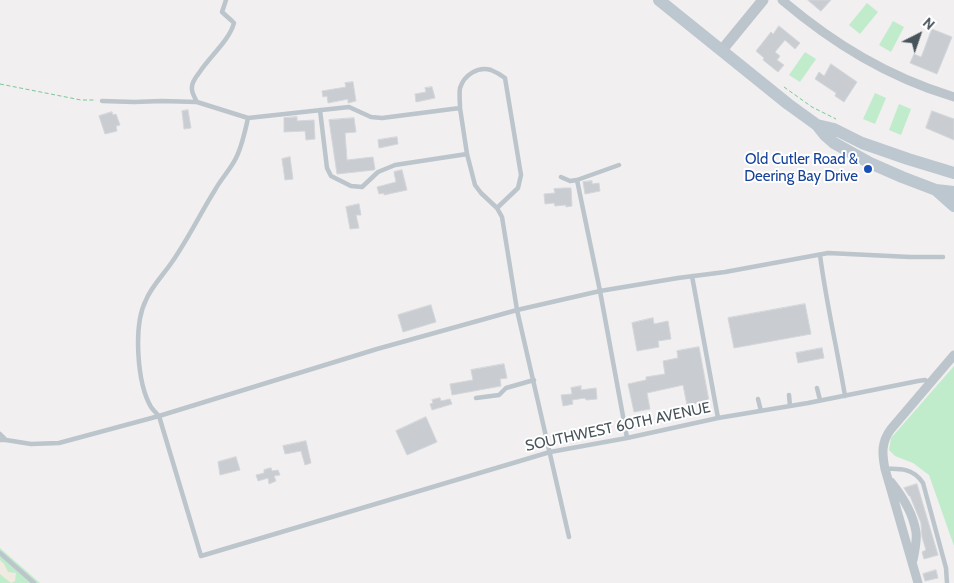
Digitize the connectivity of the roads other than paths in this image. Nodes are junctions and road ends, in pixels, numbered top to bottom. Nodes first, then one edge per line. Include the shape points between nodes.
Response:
1 (226, 0) edge
2 (659, 0) edge
3 (763, 0) edge
4 (782, 0) edge
5 (722, 50) junction
6 (954, 97) edge
7 (102, 101) road end
8 (197, 102) junction
9 (460, 108) junction
10 (320, 110) junction
11 (248, 118) junction
12 (817, 125) junction
13 (862, 143) junction
14 (467, 154) junction
15 (618, 165) dead end
16 (954, 173) edge
17 (561, 177) dead end
18 (577, 180) junction
19 (954, 181) edge
20 (936, 190) junction
21 (954, 192) edge
22 (954, 206) edge
23 (497, 208) junction
24 (820, 255) junction
25 (943, 256) dead end
26 (692, 276) junction
27 (600, 291) junction
28 (517, 310) junction
29 (954, 356) edge
30 (534, 380) junction
31 (930, 383) junction
32 (817, 388) dead end
33 (788, 395) dead end
34 (844, 396) junction
35 (476, 398) dead end
36 (758, 399) dead end
37 (820, 400) junction
38 (790, 406) junction
39 (760, 411) junction
40 (158, 416) junction
41 (718, 418) junction
42 (0, 434) edge
43 (626, 438) junction
44 (0, 440) edge
45 (6, 440) junction
46 (550, 452) junction
47 (887, 474) junction
48 (569, 537) dead end
49 (0, 553) edge
50 (34, 583) edge
51 (918, 583) edge
52 (947, 583) edge

1 - 8 lane via 222,12 234,23 233,27 194,80 191,88
2 - 5 main road
3 - 5 street
4 - 6 street via 860,57
5 - 12 main road
7 - 8 lane
8 - 11 lane
9 - 10 lane via 382,118 349,107
9 - 14 lane
9 - 23 lane via 460,90 471,73 491,70 505,78 521,175 518,188
10 - 11 lane
10 - 14 lane via 330,176 351,186 362,187 378,172 395,165
11 - 40 lane via 236,159 215,189 186,242 146,299 141,313 137,342 139,362 144,388
12 - 13 main road via 834,129
12 - 20 main road via 845,150
13 - 16 main road
13 - 19 main road via 907,167
14 - 23 lane via 475,185
15 - 18 lane
17 - 18 lane
18 - 27 lane
20 - 21 main road
20 - 22 main road
23 - 28 lane via 502,216
24 - 25 lane
24 - 26 lane
24 - 34 lane
26 - 27 lane
26 - 41 lane
27 - 28 lane
27 - 43 lane
28 - 30 lane
28 - 40 lane
29 - 31 street
30 - 35 lane via 506,388 499,395
30 - 46 lane
31 - 34 lane, SOUTHWEST 60TH AVENUE via 925,380
31 - 47 street via 886,436 882,451
32 - 37 lane
33 - 38 lane
34 - 37 lane, SOUTHWEST 60TH AVENUE
36 - 39 lane
37 - 38 lane, SOUTHWEST 60TH AVENUE
38 - 39 lane, SOUTHWEST 60TH AVENUE
39 - 41 lane, SOUTHWEST 60TH AVENUE
40 - 45 lane via 59,443 31,444
40 - 46 lane, SOUTHWEST 60TH AVENUE via 201,556
41 - 43 lane, SOUTHWEST 60TH AVENUE
42 - 45 lane
43 - 46 lane, SOUTHWEST 60TH AVENUE
44 - 45 lane
46 - 48 lane
47 - 51 street
47 - 52 lane via 900,469 910,471 923,483 946,568
49 - 50 lane

